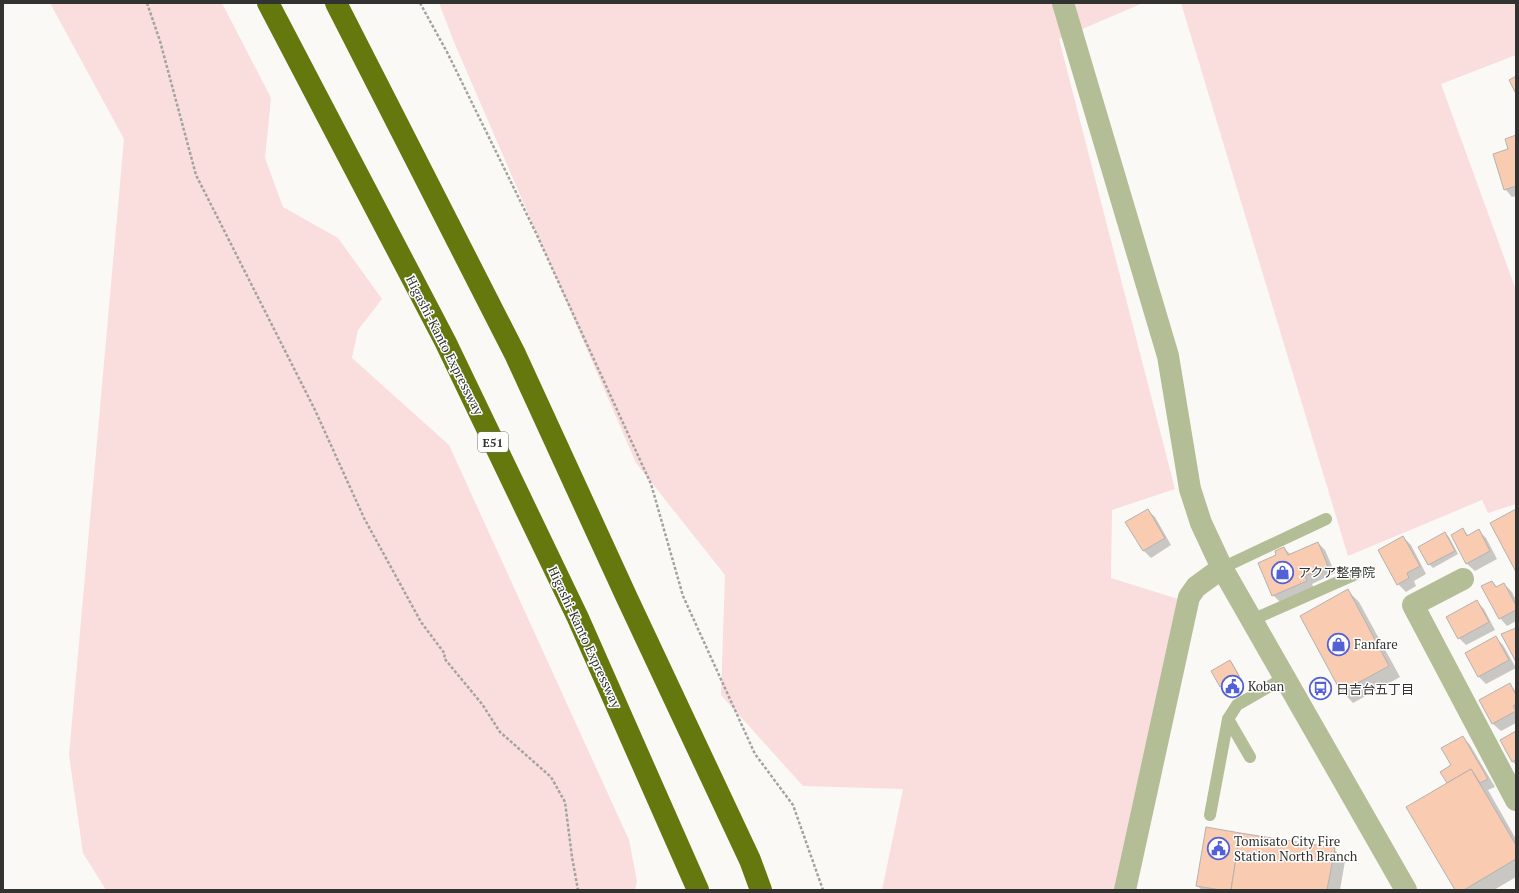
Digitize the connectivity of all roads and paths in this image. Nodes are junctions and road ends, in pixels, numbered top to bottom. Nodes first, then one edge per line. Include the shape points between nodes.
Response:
1 (147, 3) edge
2 (268, 3) edge
3 (336, 3) edge
4 (420, 3) edge
5 (1063, 3) edge
6 (1326, 519) dead end
7 (1222, 568) junction
8 (1356, 574) dead end
9 (1463, 579) dead end
10 (1252, 620) junction
11 (1284, 678) junction
12 (1228, 719) junction
13 (1250, 757) dead end
14 (1516, 800) edge
15 (1210, 815) dead end
16 (578, 890) edge
17 (698, 890) edge
18 (761, 890) edge
19 (823, 890) edge
20 (1125, 890) edge
21 (1406, 890) edge

1 - 16 path via 160,41 196,175 315,410 364,518 421,622 445,654 444,658 482,704 500,732 551,776 565,802
2 - 17 highway, Higashi-Kanto Expressway / E51 via 445,341 578,618
3 - 18 highway via 515,354 750,860
4 - 19 path via 536,233 645,469 684,596 755,754 793,806
5 - 7 street via 1168,356 1190,489 1201,523
6 - 7 lane
7 - 10 street
7 - 20 street via 1196,587 1189,597
8 - 10 lane
9 - 14 street via 1413,605
10 - 11 street
11 - 12 lane via 1236,705
11 - 21 street
12 - 13 lane
12 - 15 lane

